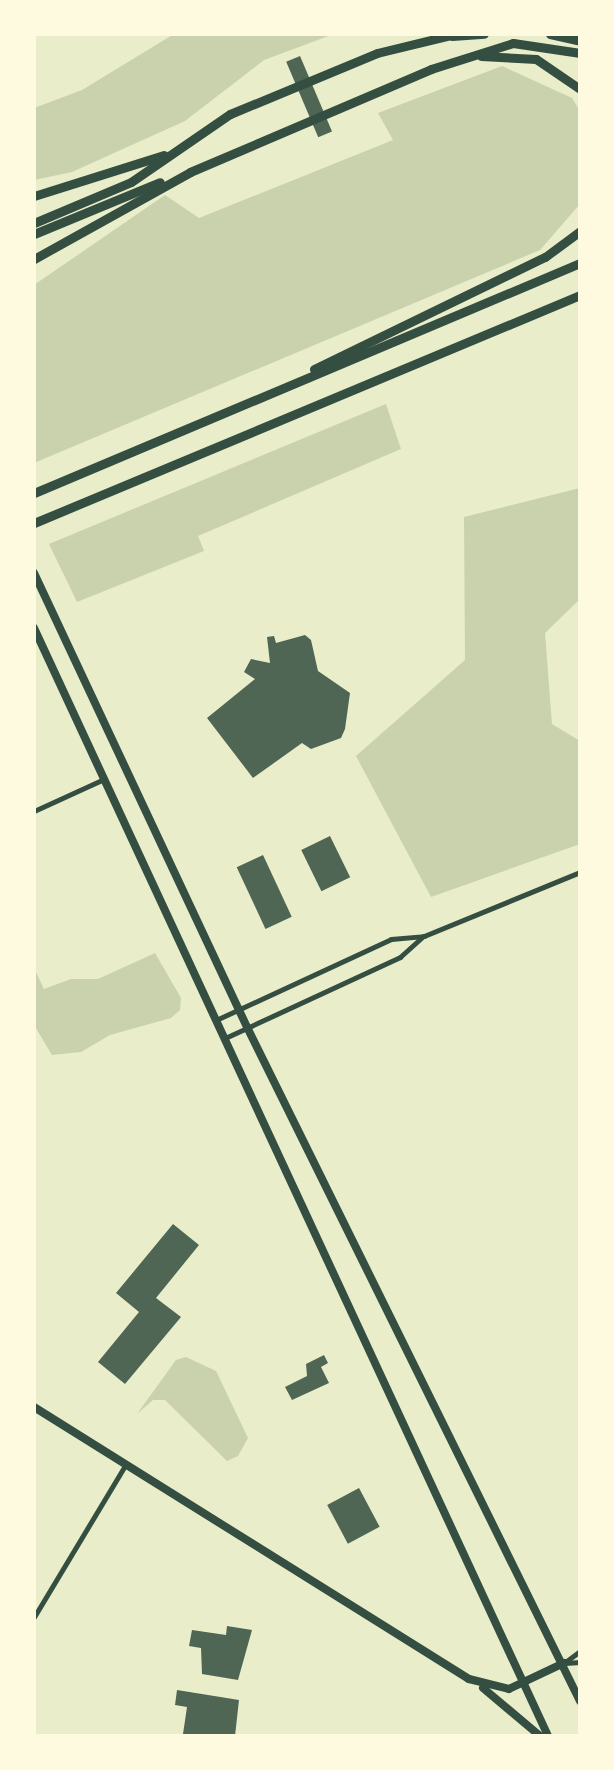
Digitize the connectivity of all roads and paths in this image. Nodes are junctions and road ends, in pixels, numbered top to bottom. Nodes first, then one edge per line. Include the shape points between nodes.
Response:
1 (484, 34) edge
2 (550, 34) edge
3 (451, 35) edge
4 (580, 41) edge
5 (580, 53) edge
6 (462, 59) junction
7 (580, 89) edge
8 (182, 148) junction
9 (190, 172) junction
10 (34, 196) edge
11 (34, 223) edge
12 (580, 231) edge
13 (34, 234) edge
14 (34, 259) edge
15 (580, 263) edge
16 (580, 295) edge
17 (280, 389) junction
18 (34, 493) edge
19 (34, 523) edge
20 (34, 573) edge
21 (34, 628) edge
22 (104, 779) junction
23 (34, 811) edge
24 (580, 872) edge
25 (424, 936) junction
26 (239, 1010) junction
27 (216, 1020) junction
28 (247, 1027) junction
29 (225, 1038) junction
30 (34, 1407) edge
31 (126, 1464) junction
32 (34, 1617) edge
33 (580, 1651) edge
34 (580, 1662) edge
35 (564, 1663) junction
36 (469, 1679) junction
37 (524, 1684) junction
38 (580, 1701) edge
39 (540, 1736) edge
40 (548, 1736) edge

1 - 3 highway
2 - 4 highway
3 - 8 highway via 377,53 274,95 230,114
5 - 6 highway via 513,43
6 - 7 highway via 524,55 557,69
6 - 9 highway
8 - 10 highway
8 - 11 highway via 131,182
9 - 13 highway
9 - 14 highway
12 - 17 highway via 545,257 358,344
15 - 17 highway
16 - 19 highway
17 - 18 highway
20 - 26 main road
21 - 22 main road
22 - 23 street
22 - 27 main road
24 - 25 street
25 - 26 street via 391,939
25 - 28 street via 400,957
26 - 27 street
26 - 28 main road
27 - 29 main road
28 - 29 street
28 - 35 main road
29 - 37 main road
30 - 31 main road
31 - 32 street
31 - 36 main road
33 - 35 street
34 - 35 street
35 - 37 main road
35 - 38 main road
36 - 37 main road via 502,1689
36 - 39 main road via 516,1711
37 - 40 main road

